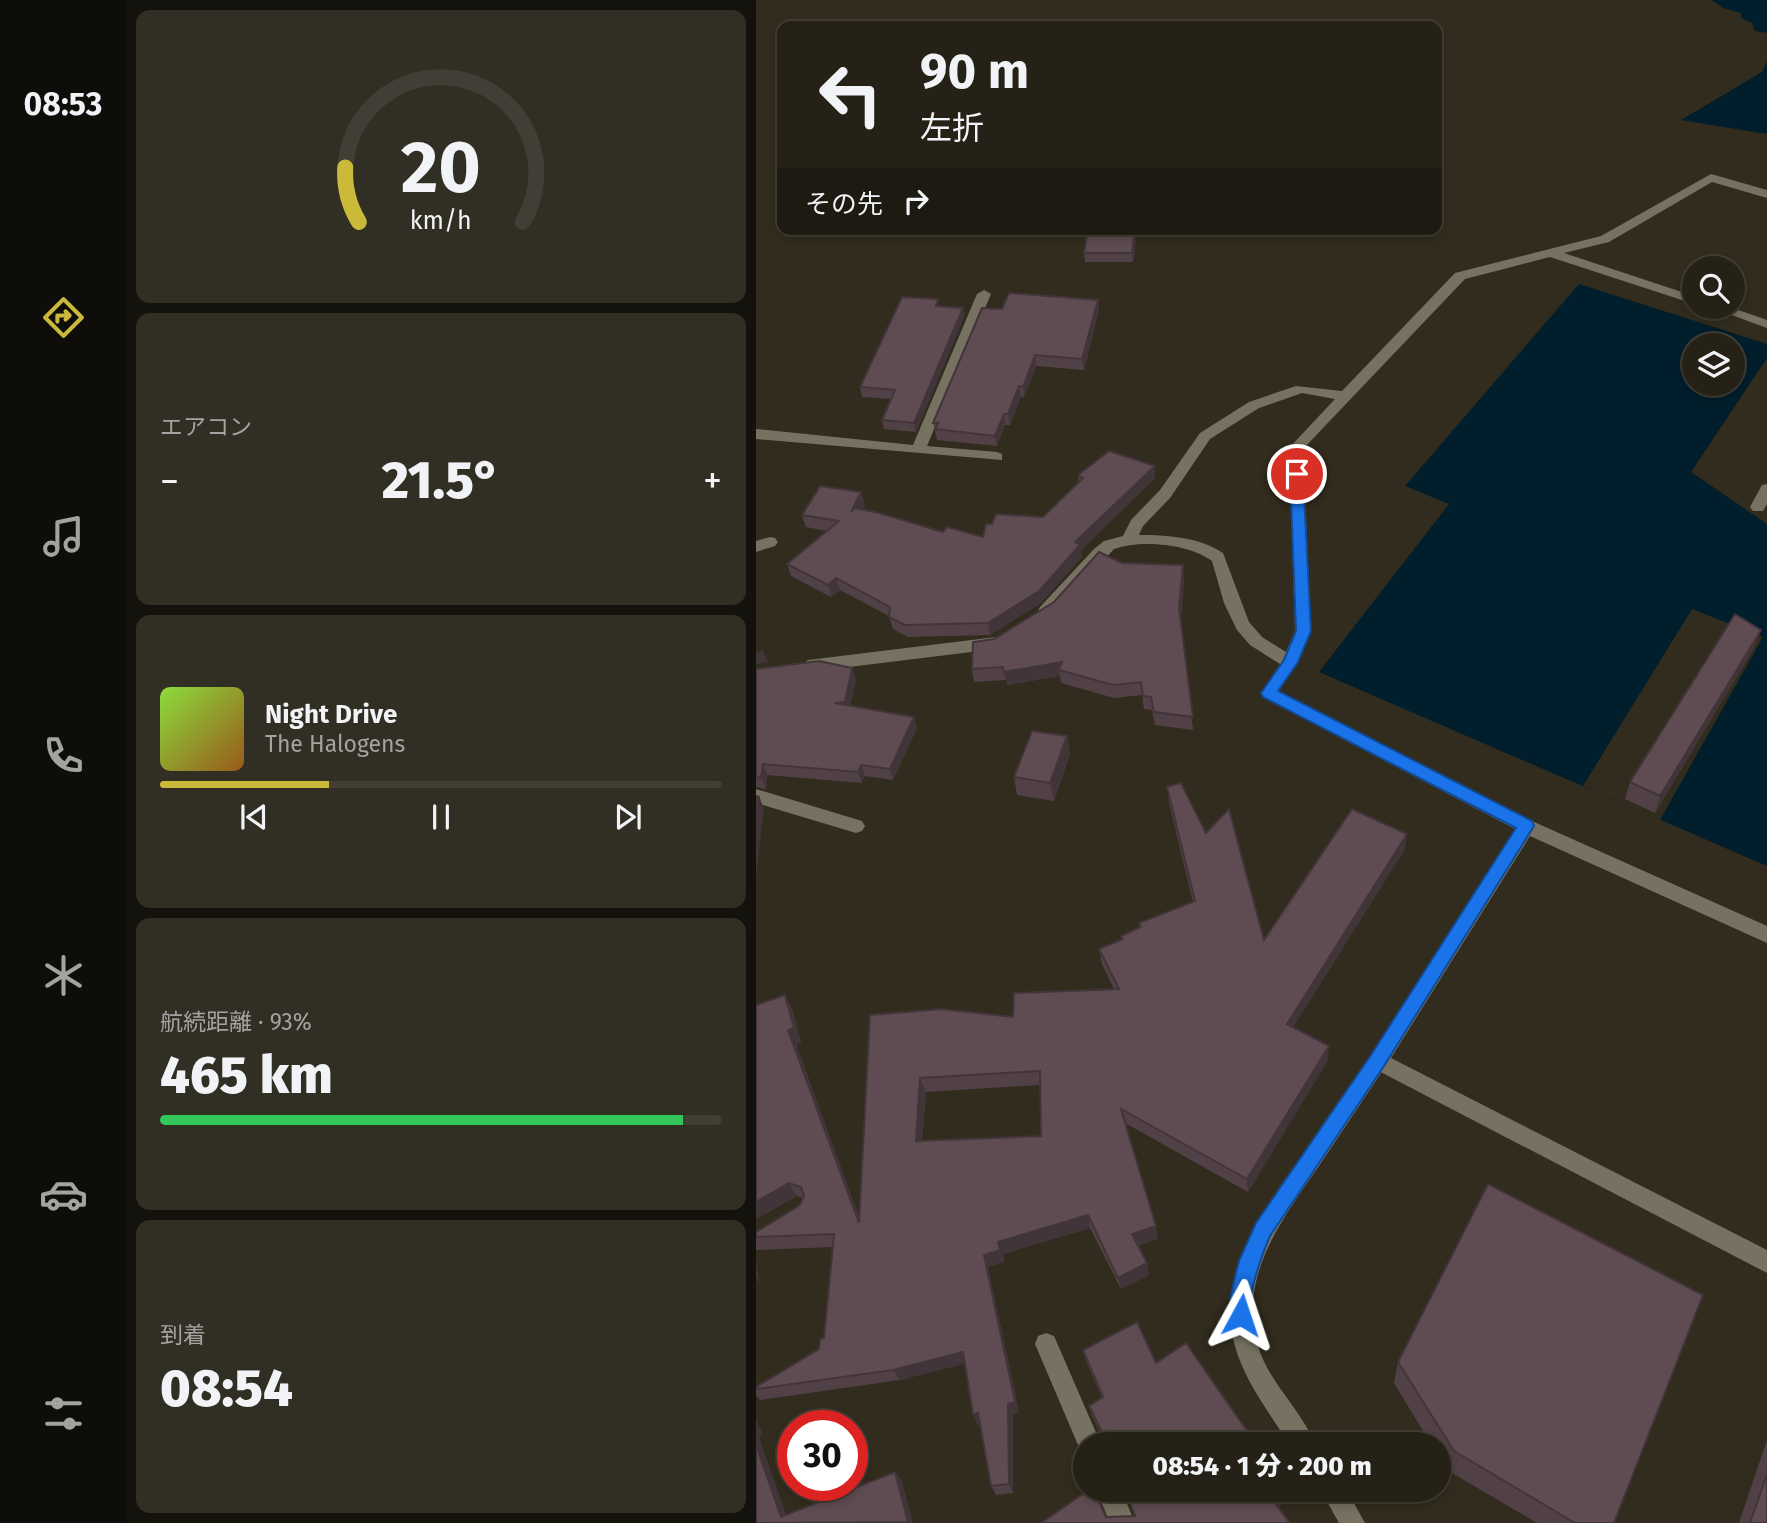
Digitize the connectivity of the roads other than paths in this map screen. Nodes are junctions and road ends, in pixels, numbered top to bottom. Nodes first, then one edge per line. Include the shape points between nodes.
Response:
1 (1767, 194) edge
2 (1551, 253) junction
3 (984, 294) dead end
4 (1682, 296) edge
5 (1745, 317) edge
6 (1767, 324) edge
7 (1345, 396) junction
8 (756, 433) edge
9 (918, 450) junction
10 (997, 457) dead end
11 (1767, 489) edge
12 (1758, 506) dead end
13 (1129, 540) junction
14 (1028, 623) edge
15 (1006, 637) edge
16 (1290, 662) junction
17 (796, 668) edge
18 (756, 796) edge
19 (856, 826) dead end
20 (1526, 826) junction
21 (1767, 935) edge
22 (1378, 1060) junction
23 (1767, 1262) edge
24 (1046, 1344) dead end
25 (1083, 1432) edge
26 (1295, 1432) edge
27 (1113, 1502) edge
28 (1340, 1502) edge
29 (1122, 1523) edge
30 (1353, 1523) edge

1 - 2 street via 1711,178 1605,239
2 - 4 street
2 - 7 street via 1460,276
3 - 9 street
5 - 6 street
7 - 13 street via 1301,389 1254,405 1205,436 1165,494 1136,524
7 - 16 street via 1296,448 1303,631
8 - 9 street
9 - 10 street
11 - 12 street
13 - 14 street via 1112,543 1080,570 1049,609
13 - 16 street via 1208,548 1219,559 1238,623 1260,645
15 - 17 street via 995,644
16 - 20 street via 1269,693
18 - 19 street
20 - 21 street
20 - 22 street
22 - 23 street
22 - 26 street via 1263,1229 1240,1298 1242,1331 1254,1367
24 - 25 street
27 - 29 street
28 - 30 street

